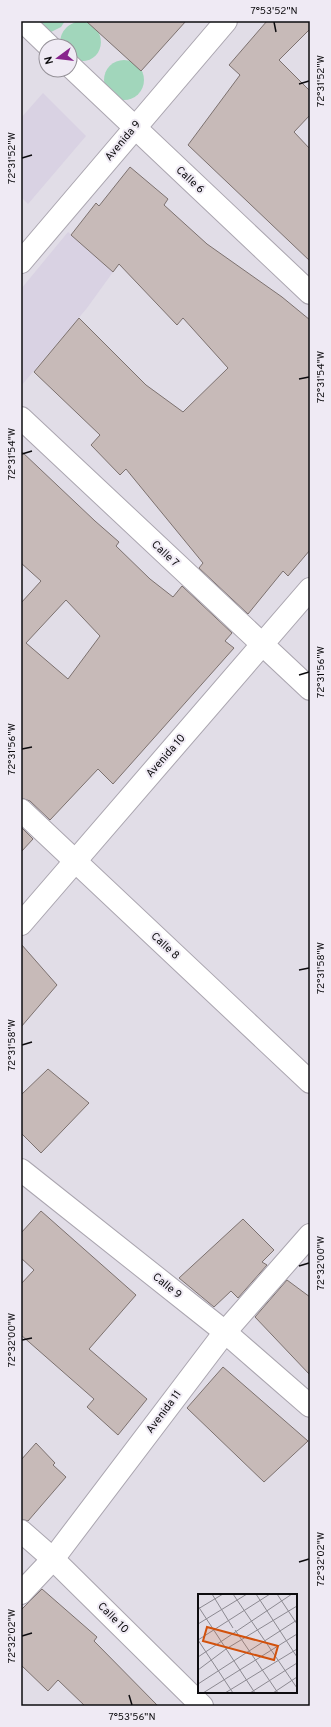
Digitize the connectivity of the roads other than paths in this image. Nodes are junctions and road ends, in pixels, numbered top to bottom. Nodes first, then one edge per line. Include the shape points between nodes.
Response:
1 (23, 21) edge
2 (226, 21) edge
3 (41, 38) edge
4 (78, 74) edge
5 (134, 128) junction
6 (21, 262) edge
7 (310, 293) edge
8 (21, 418) edge
9 (310, 589) edge
10 (262, 645) junction
11 (310, 689) edge
12 (21, 810) edge
13 (75, 862) junction
14 (21, 924) edge
15 (310, 1082) edge
16 (21, 1170) edge
17 (310, 1235) edge
18 (225, 1332) junction
19 (310, 1406) edge
20 (21, 1531) edge
21 (53, 1559) junction
22 (21, 1593) edge
23 (202, 1706) edge

1 - 3 street
2 - 5 street, Avenida 9
4 - 5 street, Calle 6
5 - 6 street, Avenida 9
5 - 7 street, Calle 6
8 - 10 street, Calle 7
9 - 10 street, Avenida 10
10 - 11 street, Calle 7
10 - 13 street, Avenida 10
12 - 13 street, Calle 8
13 - 14 street, Avenida 10
13 - 15 street, Calle 8
16 - 18 street, Calle 9
17 - 18 street, Avenida 11
18 - 19 street, Calle 9
18 - 21 street, Avenida 11
20 - 21 street, Calle 10
21 - 22 street, Avenida 11
21 - 23 street, Calle 10

